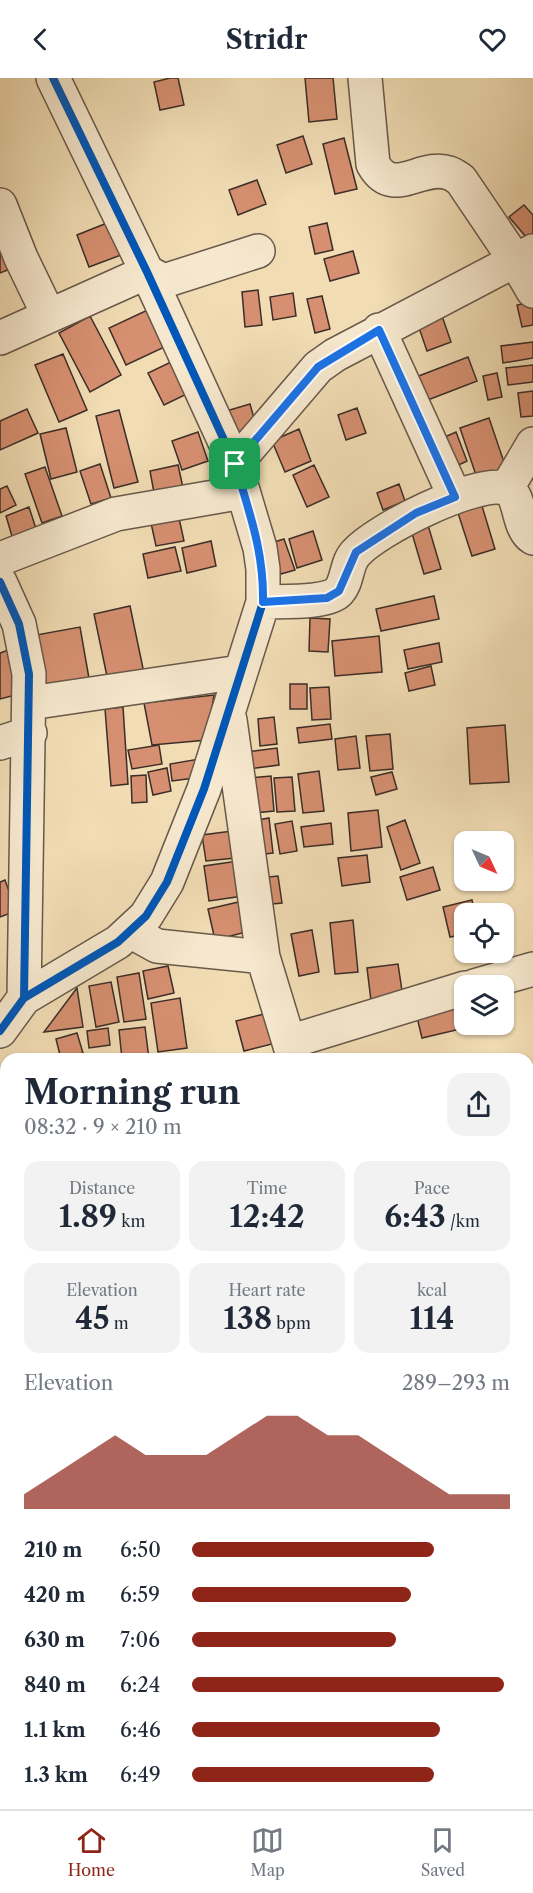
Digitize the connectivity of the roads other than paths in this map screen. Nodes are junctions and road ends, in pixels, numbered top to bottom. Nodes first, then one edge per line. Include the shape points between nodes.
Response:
1 (53, 78) edge
2 (365, 78) edge
3 (0, 205) edge
4 (258, 251) dead end
5 (524, 255) edge
6 (147, 272) junction
7 (533, 291) edge
8 (49, 316) junction
9 (379, 330) junction
10 (0, 338) edge
11 (533, 444) edge
12 (239, 478) junction
13 (507, 489) junction
14 (455, 497) junction
15 (533, 538) edge
16 (0, 559) edge
17 (0, 582) edge
18 (263, 602) junction
19 (240, 672) junction
20 (229, 709) junction
21 (20, 726) edge
22 (130, 932) junction
23 (263, 957) junction
24 (533, 969) edge
25 (512, 975) edge
26 (454, 992) edge
27 (24, 998) junction
28 (0, 1031) edge
29 (291, 1051) edge

1 - 6 street
2 - 5 street via 373,164 379,175 392,181 449,172 461,180
3 - 8 street
4 - 6 street via 164,281
5 - 7 street
5 - 9 street
6 - 8 street
6 - 12 street
8 - 10 street
9 - 12 street via 318,367
9 - 14 street
11 - 13 street
12 - 16 street via 116,514
12 - 18 street via 260,548
13 - 14 street
13 - 15 street via 514,495 523,527
14 - 18 street via 416,513 356,552 339,591 327,598
17 - 21 street via 26,650
18 - 19 street
19 - 20 street
19 - 21 street
20 - 22 street via 204,789 167,882 146,916
20 - 23 street
21 - 27 street
22 - 23 street via 157,946
22 - 27 street
23 - 29 street
24 - 25 street
26 - 29 street
27 - 28 street

